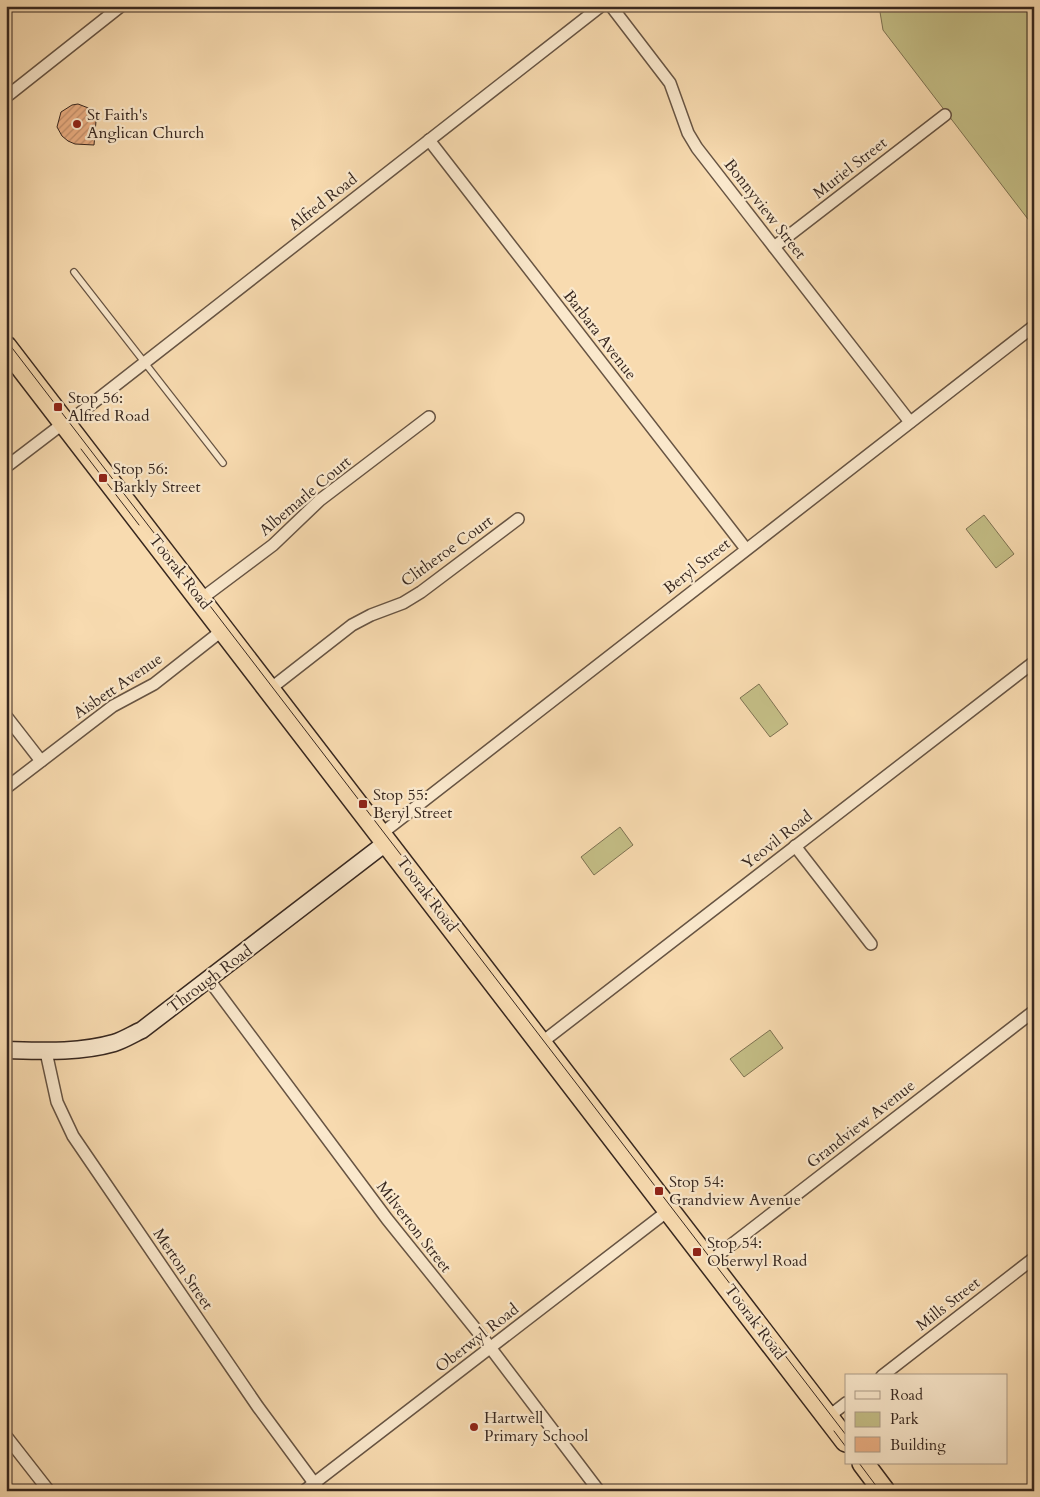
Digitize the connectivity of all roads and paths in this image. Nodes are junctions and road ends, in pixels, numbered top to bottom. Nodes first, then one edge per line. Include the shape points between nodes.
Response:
1 (121, 6) edge
2 (601, 6) edge
3 (611, 6) edge
4 (6, 97) edge
5 (945, 115) dead end
6 (429, 140) junction
7 (774, 247) junction
8 (74, 272) dead end
9 (1034, 326) edge
10 (6, 347) edge
11 (145, 362) junction
12 (429, 417) dead end
13 (910, 422) junction
14 (66, 423) junction
15 (223, 463) dead end
16 (6, 467) edge
17 (518, 518) dead end
18 (746, 549) junction
19 (201, 599) junction
20 (224, 629) junction
21 (1034, 662) edge
22 (270, 689) junction
23 (6, 716) edge
24 (41, 761) junction
25 (6, 788) edge
26 (384, 838) junction
27 (795, 846) junction
28 (871, 944) dead end
29 (209, 980) junction
30 (1034, 1011) edge
31 (541, 1043) junction
32 (6, 1050) edge
33 (46, 1052) junction
34 (669, 1210) junction
35 (1034, 1258) edge
36 (709, 1262) junction
37 (490, 1348) junction
38 (885, 1374) edge
39 (845, 1404) edge
40 (828, 1417) junction
41 (6, 1436) edge
42 (845, 1440) edge
43 (864, 1464) edge
44 (317, 1487) edge
45 (49, 1491) edge
46 (304, 1491) edge
47 (599, 1491) edge
48 (884, 1491) edge

1 - 4 street
2 - 6 street, Alfred Road
3 - 7 street, Bonnyview Street via 670,83 688,133 697,148
5 - 7 street, Muriel Street
6 - 11 street, Alfred Road
6 - 18 street, Barbara Avenue
7 - 13 street, Bonnyview Street
8 - 11 lane
9 - 13 street, Beryl Street
10 - 14 highway, Toorak Road
11 - 14 street, Alfred Road
11 - 15 lane
12 - 19 street, Albemarle Court via 320,500 272,545
13 - 18 street, Beryl Street
14 - 16 street, Alfred Road
14 - 19 highway, Toorak Road
17 - 22 street, Clitheroe Court via 426,589 403,603 352,625
18 - 26 street, Beryl Street
19 - 20 highway, Toorak Road
20 - 22 highway, Toorak Road
20 - 24 street, Aisbett Avenue via 154,684 113,706
21 - 27 street, Yeovil Road
22 - 26 highway, Toorak Road
23 - 24 street
24 - 25 street, Aisbett Avenue
26 - 29 street, Through Road
26 - 31 highway, Toorak Road
27 - 28 street
27 - 31 street, Yeovil Road
29 - 33 street, Through Road via 142,1030 115,1042
29 - 37 street, Milverton Street via 387,1219
30 - 36 street, Grandview Avenue
31 - 34 highway, Toorak Road
32 - 33 street, Through Road
33 - 44 street, Merton Street via 57,1102 73,1136 258,1408
34 - 36 highway, Toorak Road
34 - 37 street, Oberwyl Road
35 - 38 street, Mills Street
36 - 40 highway, Toorak Road
37 - 44 street, Oberwyl Road
37 - 47 street, Milverton Street
39 - 40 street
40 - 42 highway, Toorak Road
41 - 45 street
43 - 48 highway
44 - 46 street, Oberwyl Road

